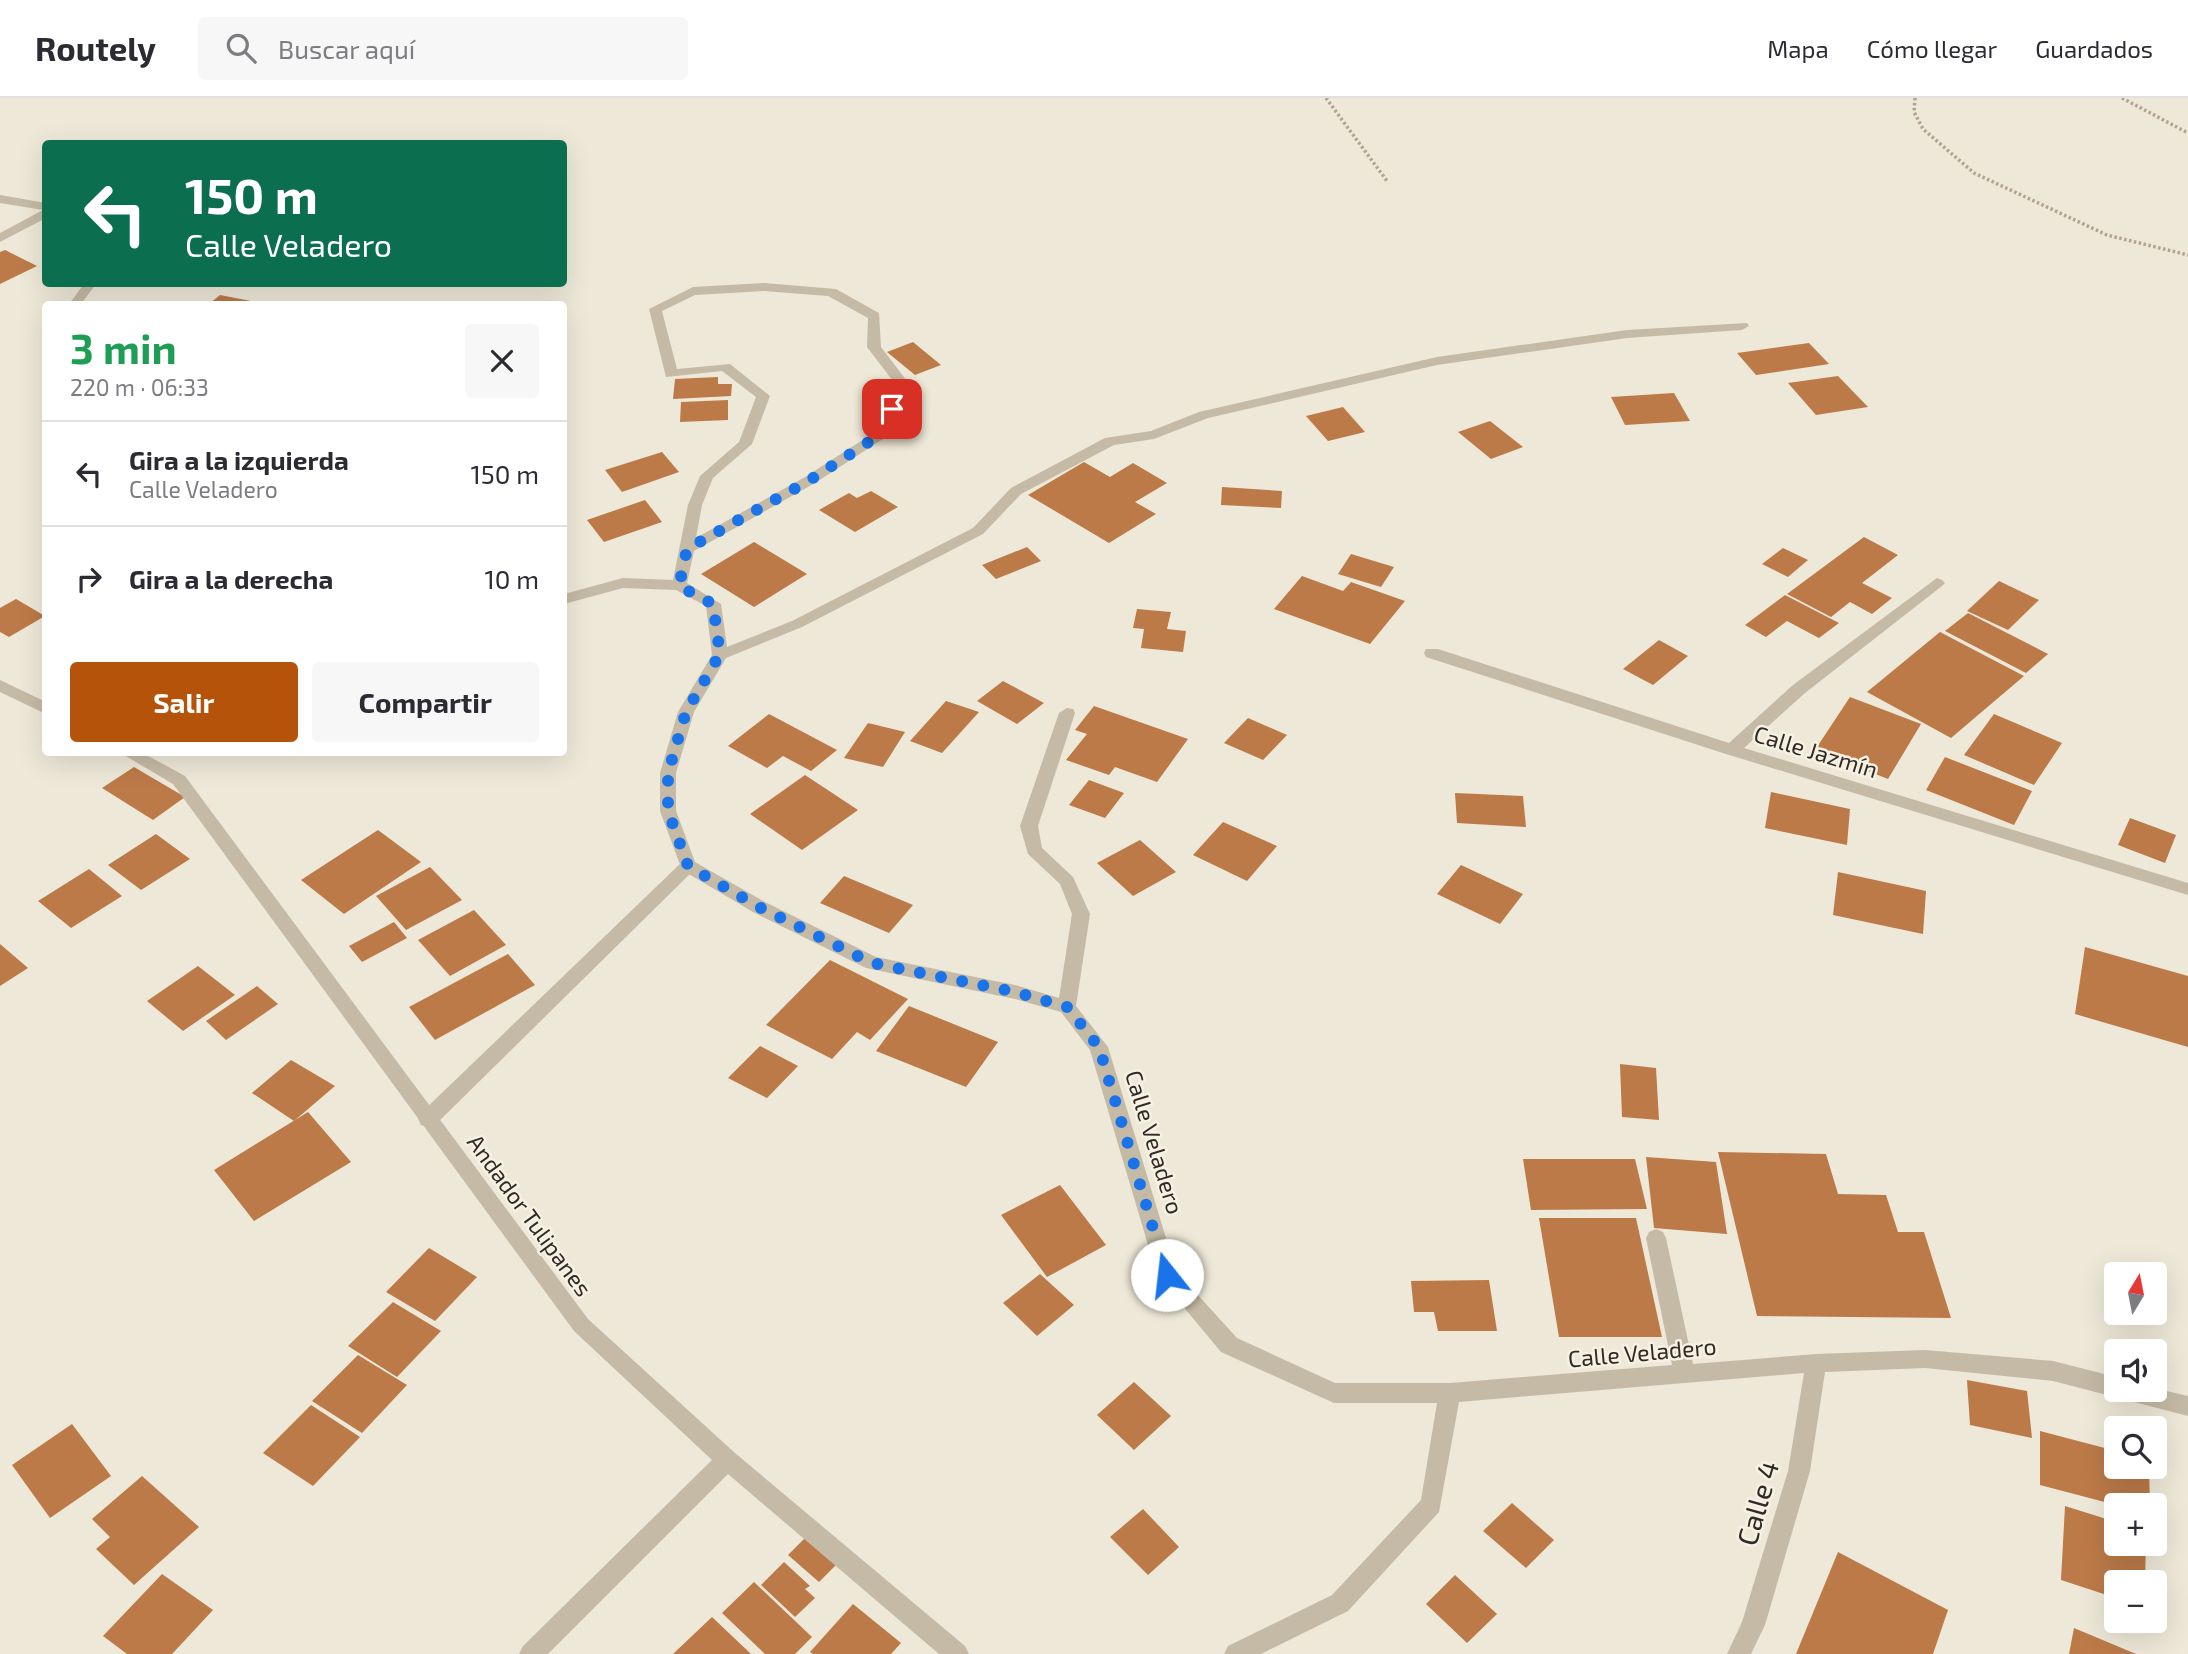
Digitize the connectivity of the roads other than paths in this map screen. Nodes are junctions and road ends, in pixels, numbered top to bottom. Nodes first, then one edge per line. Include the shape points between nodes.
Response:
1 (0, 199) edge
2 (42, 205) edge
3 (42, 215) edge
4 (0, 238) edge
5 (1742, 327) dead end
6 (687, 549) junction
7 (1937, 583) dead end
8 (679, 586) junction
9 (567, 597) edge
10 (1432, 653) dead end
11 (720, 654) junction
12 (0, 685) edge
13 (42, 707) edge
14 (1068, 713) dead end
15 (1732, 750) junction
16 (134, 756) edge
17 (688, 866) junction
18 (2188, 889) edge
19 (1067, 1007) junction
20 (428, 1119) junction
21 (1656, 1238) dead end
22 (1816, 1363) junction
23 (1685, 1375) junction
24 (2104, 1384) edge
25 (1450, 1393) junction
26 (2167, 1401) edge
27 (2188, 1406) edge
28 (727, 1460) junction
29 (531, 1654) edge
30 (957, 1654) edge
31 (1236, 1654) edge
32 (1739, 1654) edge

1 - 2 street
3 - 4 street
5 - 11 street via 1627,334 1437,360 1204,415 1154,435 1110,441 1016,491 978,531 796,624
6 - 6 street via 881,434 904,385 874,346 874,316 831,292 764,287 693,291 655,309 671,374 724,367 763,396 745,444 707,476 695,505
6 - 8 street
7 - 15 street via 1799,689
8 - 9 street via 623,583
8 - 11 street via 713,604
10 - 15 street, Calle Jazmín
11 - 17 street via 686,712 668,773 668,811
12 - 13 street
14 - 19 street via 1029,826 1034,850 1067,881 1082,915
15 - 18 street, Calle Jazmín
16 - 20 street, Andador Tulipanes via 179,780
17 - 19 street via 872,963
17 - 20 street
19 - 25 street, Calle Veladero via 1099,1047 1167,1275 1229,1345 1334,1393
20 - 28 street, Andador Tulipanes via 581,1325
21 - 23 street
22 - 23 street, Calle Veladero
22 - 24 street, Calle Veladero via 1925,1359 2053,1371
22 - 32 street, Calle 4 via 1799,1471 1753,1625
23 - 25 street, Calle Veladero
25 - 31 street via 1431,1505 1340,1603
26 - 27 street
28 - 29 street
28 - 30 street, Andador Tulipanes

